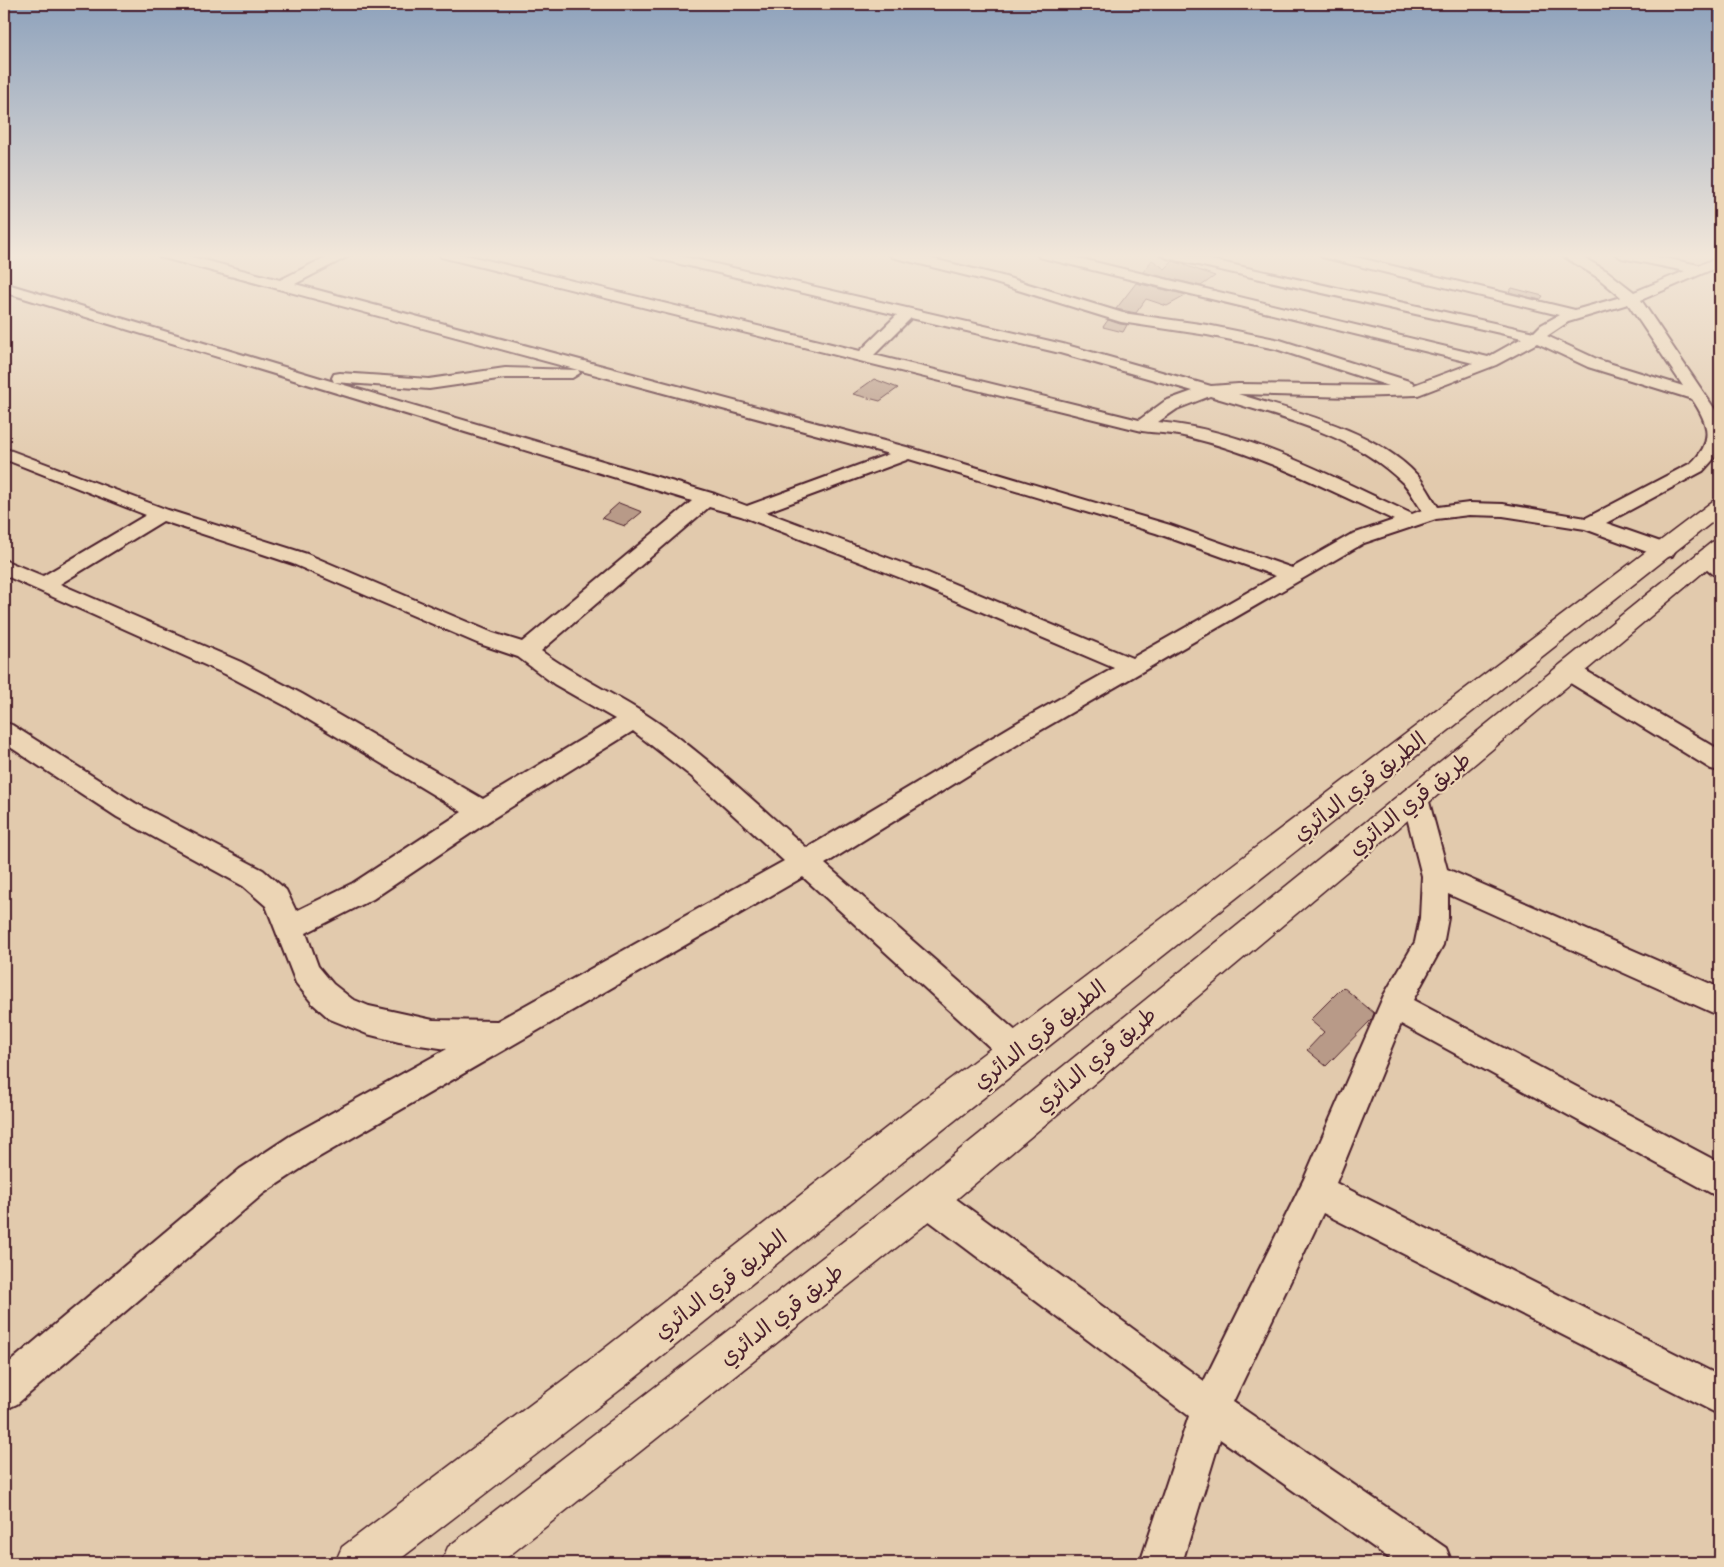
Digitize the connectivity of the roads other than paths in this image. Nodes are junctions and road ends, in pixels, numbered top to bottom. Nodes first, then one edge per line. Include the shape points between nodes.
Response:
1 (137, 327) edge
2 (439, 327) edge
3 (742, 327) edge
4 (894, 327) edge
5 (972, 327) edge
6 (1188, 327) edge
7 (1346, 327) edge
8 (1493, 327) edge
9 (1548, 327) edge
10 (1652, 327) edge
11 (1537, 337) junction
12 (863, 357) junction
13 (1490, 362) junction
14 (292, 374) junction
15 (622, 376) junction
16 (1418, 390) junction
17 (1208, 391) junction
18 (1699, 396) junction
19 (1142, 426) junction
20 (4, 453) edge
21 (908, 453) junction
22 (708, 498) junction
23 (1720, 506) edge
24 (748, 512) junction
25 (1433, 513) junction
26 (161, 514) junction
27 (1410, 520) junction
28 (1589, 524) junction
29 (1665, 551) junction
30 (1716, 558) edge
31 (4, 567) edge
32 (1292, 575) junction
33 (43, 585) junction
34 (526, 651) junction
35 (1133, 667) junction
36 (1570, 672) junction
37 (634, 719) junction
38 (4, 731) edge
39 (1720, 762) edge
40 (1415, 798) junction
41 (483, 812) junction
42 (804, 864) junction
43 (1435, 876) junction
44 (290, 927) junction
45 (1720, 1002) edge
46 (1394, 1005) junction
47 (501, 1036) junction
48 (1016, 1051) junction
49 (1720, 1181) edge
50 (1316, 1191) junction
51 (928, 1198) junction
52 (4, 1391) edge
53 (1720, 1396) edge
54 (1210, 1409) junction
55 (358, 1563) edge
56 (464, 1563) edge
57 (1161, 1563) edge
58 (1431, 1563) edge

1 - 14 street
2 - 15 street
3 - 12 street
4 - 12 street
5 - 17 street via 1100,358
6 - 16 street via 1303,351
7 - 13 street
8 - 11 street
9 - 11 street
10 - 18 street
11 - 13 street
11 - 18 street via 1587,361
12 - 19 street
13 - 16 street
14 - 15 street via 429,384 527,372
14 - 22 street
15 - 21 street
16 - 17 street
17 - 19 street via 1171,405
17 - 25 street via 1326,427 1362,443 1410,479
18 - 28 street via 1717,434 1716,446 1710,456 1697,467
19 - 27 street via 1189,432 1225,442 1317,478
20 - 26 street
21 - 24 street
21 - 32 street via 1163,529
22 - 24 street
22 - 34 street
23 - 29 highway, الطريق قري الدائري
24 - 35 street via 921,578
25 - 27 street
25 - 28 street via 1503,510
26 - 33 street
26 - 34 street via 300,559 486,638
27 - 32 street via 1357,539
28 - 29 street
29 - 48 highway, الطريق قري الدائري
30 - 36 highway, طريق قري الدائري
31 - 33 street
32 - 35 street
33 - 41 street via 233,668 294,700
34 - 37 street via 562,678
35 - 42 street
36 - 39 street
36 - 40 highway, طريق قري الدائري
37 - 41 street
37 - 42 street via 701,770
38 - 44 street via 126,810 253,878 276,898
40 - 43 street
40 - 51 highway, طريق قري الدائري
41 - 44 street via 363,891
42 - 47 street
42 - 48 street
43 - 45 street
43 - 46 street via 1434,918 1429,945
44 - 47 street via 306,974 341,1009 367,1020 407,1030
46 - 49 street
46 - 50 street
47 - 52 street via 302,1148 252,1181
48 - 55 highway, الطريق قري الدائري via 610,1371
50 - 53 street
50 - 54 street
51 - 54 street
51 - 56 highway, طريق قري الدائري
54 - 57 street
54 - 58 street

